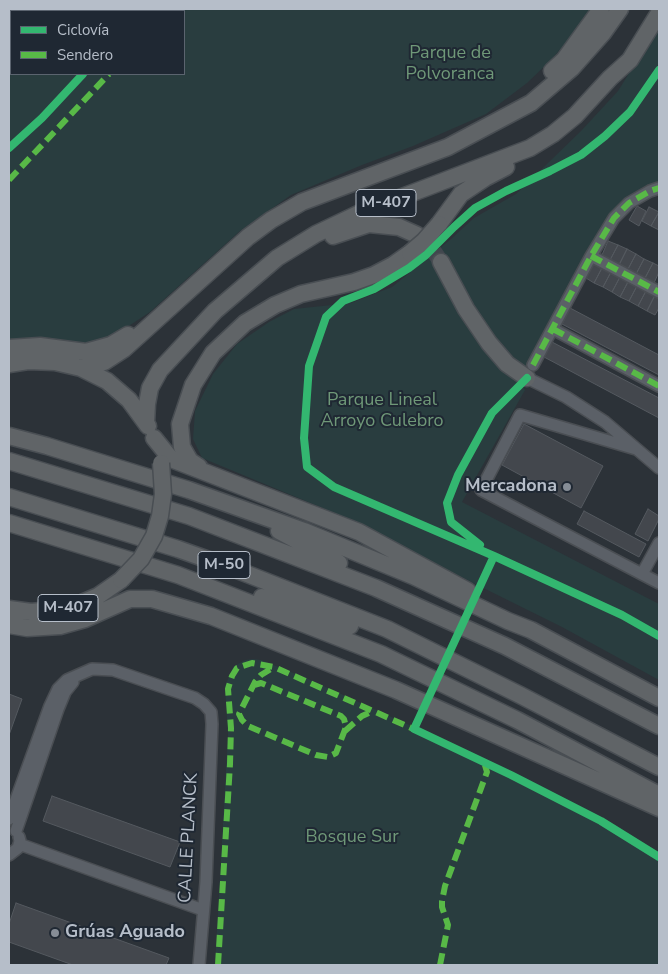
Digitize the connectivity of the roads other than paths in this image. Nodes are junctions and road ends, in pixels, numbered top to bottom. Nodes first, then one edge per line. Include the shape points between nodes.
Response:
1 (601, 9) edge
2 (620, 9) edge
3 (654, 9) edge
4 (659, 13) edge
5 (610, 78) junction
6 (506, 117) junction
7 (530, 148) junction
8 (656, 192) edge
9 (417, 235) tunnel mouth
10 (591, 256) junction
11 (441, 262) tunnel mouth
12 (252, 279) junction
13 (659, 292) edge
14 (172, 307) junction
15 (553, 329) junction
16 (9, 348) edge
17 (9, 364) edge
18 (81, 368) junction
19 (530, 372) junction
20 (659, 386) edge
21 (150, 431) junction
22 (9, 436) edge
23 (636, 449) junction
24 (9, 462) edge
25 (659, 468) edge
26 (209, 474) junction
27 (189, 490) junction
28 (9, 497) edge
29 (9, 523) edge
30 (659, 543) edge
31 (642, 574) junction
32 (178, 576) junction
33 (659, 584) edge
34 (115, 585) junction
35 (376, 588) junction
36 (9, 609) edge
37 (211, 616) junction
38 (9, 625) edge
39 (531, 630) junction
40 (433, 652) junction
41 (78, 675) junction
42 (659, 698) edge
43 (659, 726) edge
44 (659, 767) edge
45 (659, 795) edge
46 (659, 808) edge
47 (9, 819) edge
48 (12, 829) edge
49 (19, 844) junction
50 (9, 855) edge
51 (203, 910) junction
52 (199, 965) edge

1 - 6 highway, M-407 via 564,60
2 - 6 highway, M-407 via 572,68 531,103
3 - 5 highway, M-407
4 - 5 highway, M-407 via 630,60
5 - 7 highway, M-407 via 575,116
6 - 14 highway, M-407 via 448,147 302,202 248,237
7 - 12 highway, M-407 via 360,213 316,234 277,258
7 - 26 highway, bridge via 515,163 462,194 410,254 374,275 301,294 275,305 245,323 213,353 193,385 180,424 185,455
8 - 10 street via 629,203 614,218
9 - 12 highway via 399,226 369,224 324,239
10 - 13 street
10 - 15 street
11 - 19 highway via 489,343 507,364
12 - 21 highway, M-407 via 215,311 160,370 150,388 147,404
14 - 16 highway via 118,342 94,350 40,346
14 - 18 highway, M-407 via 124,349 104,362
15 - 19 street
15 - 20 street
17 - 18 highway, M-407 via 28,360
18 - 21 highway, M-407 via 107,381 129,400
19 - 23 street via 605,422
21 - 26 highway via 171,459
21 - 34 highway, M-407, bridge via 161,463 164,494 160,516 154,536 141,559
22 - 27 highway
23 - 25 street
23 - 31 street via 520,414 482,490
24 - 35 highway, M-50 via 189,516
26 - 39 highway via 359,532 519,619
27 - 35 highway via 272,527 362,576
27 - 39 highway via 304,531
28 - 40 highway, M-50 via 237,570 387,629
29 - 32 highway
30 - 31 street
31 - 33 street
32 - 40 highway via 239,590
32 - 45 highway via 381,654 517,720
34 - 36 highway, M-407 via 62,610 31,612
34 - 37 highway via 148,590
35 - 43 highway, M-50 via 505,646
37 - 38 highway via 141,598 121,602 66,625 43,628
37 - 46 highway via 396,690
39 - 42 highway
40 - 44 highway, M-50
41 - 47 street via 58,689
41 - 48 street via 65,692 20,816
41 - 51 street, CALLE PLANCK via 92,669 113,670 195,698 210,712
48 - 49 street via 18,834
49 - 50 street
49 - 51 street
51 - 52 street, CALLE PLANCK

